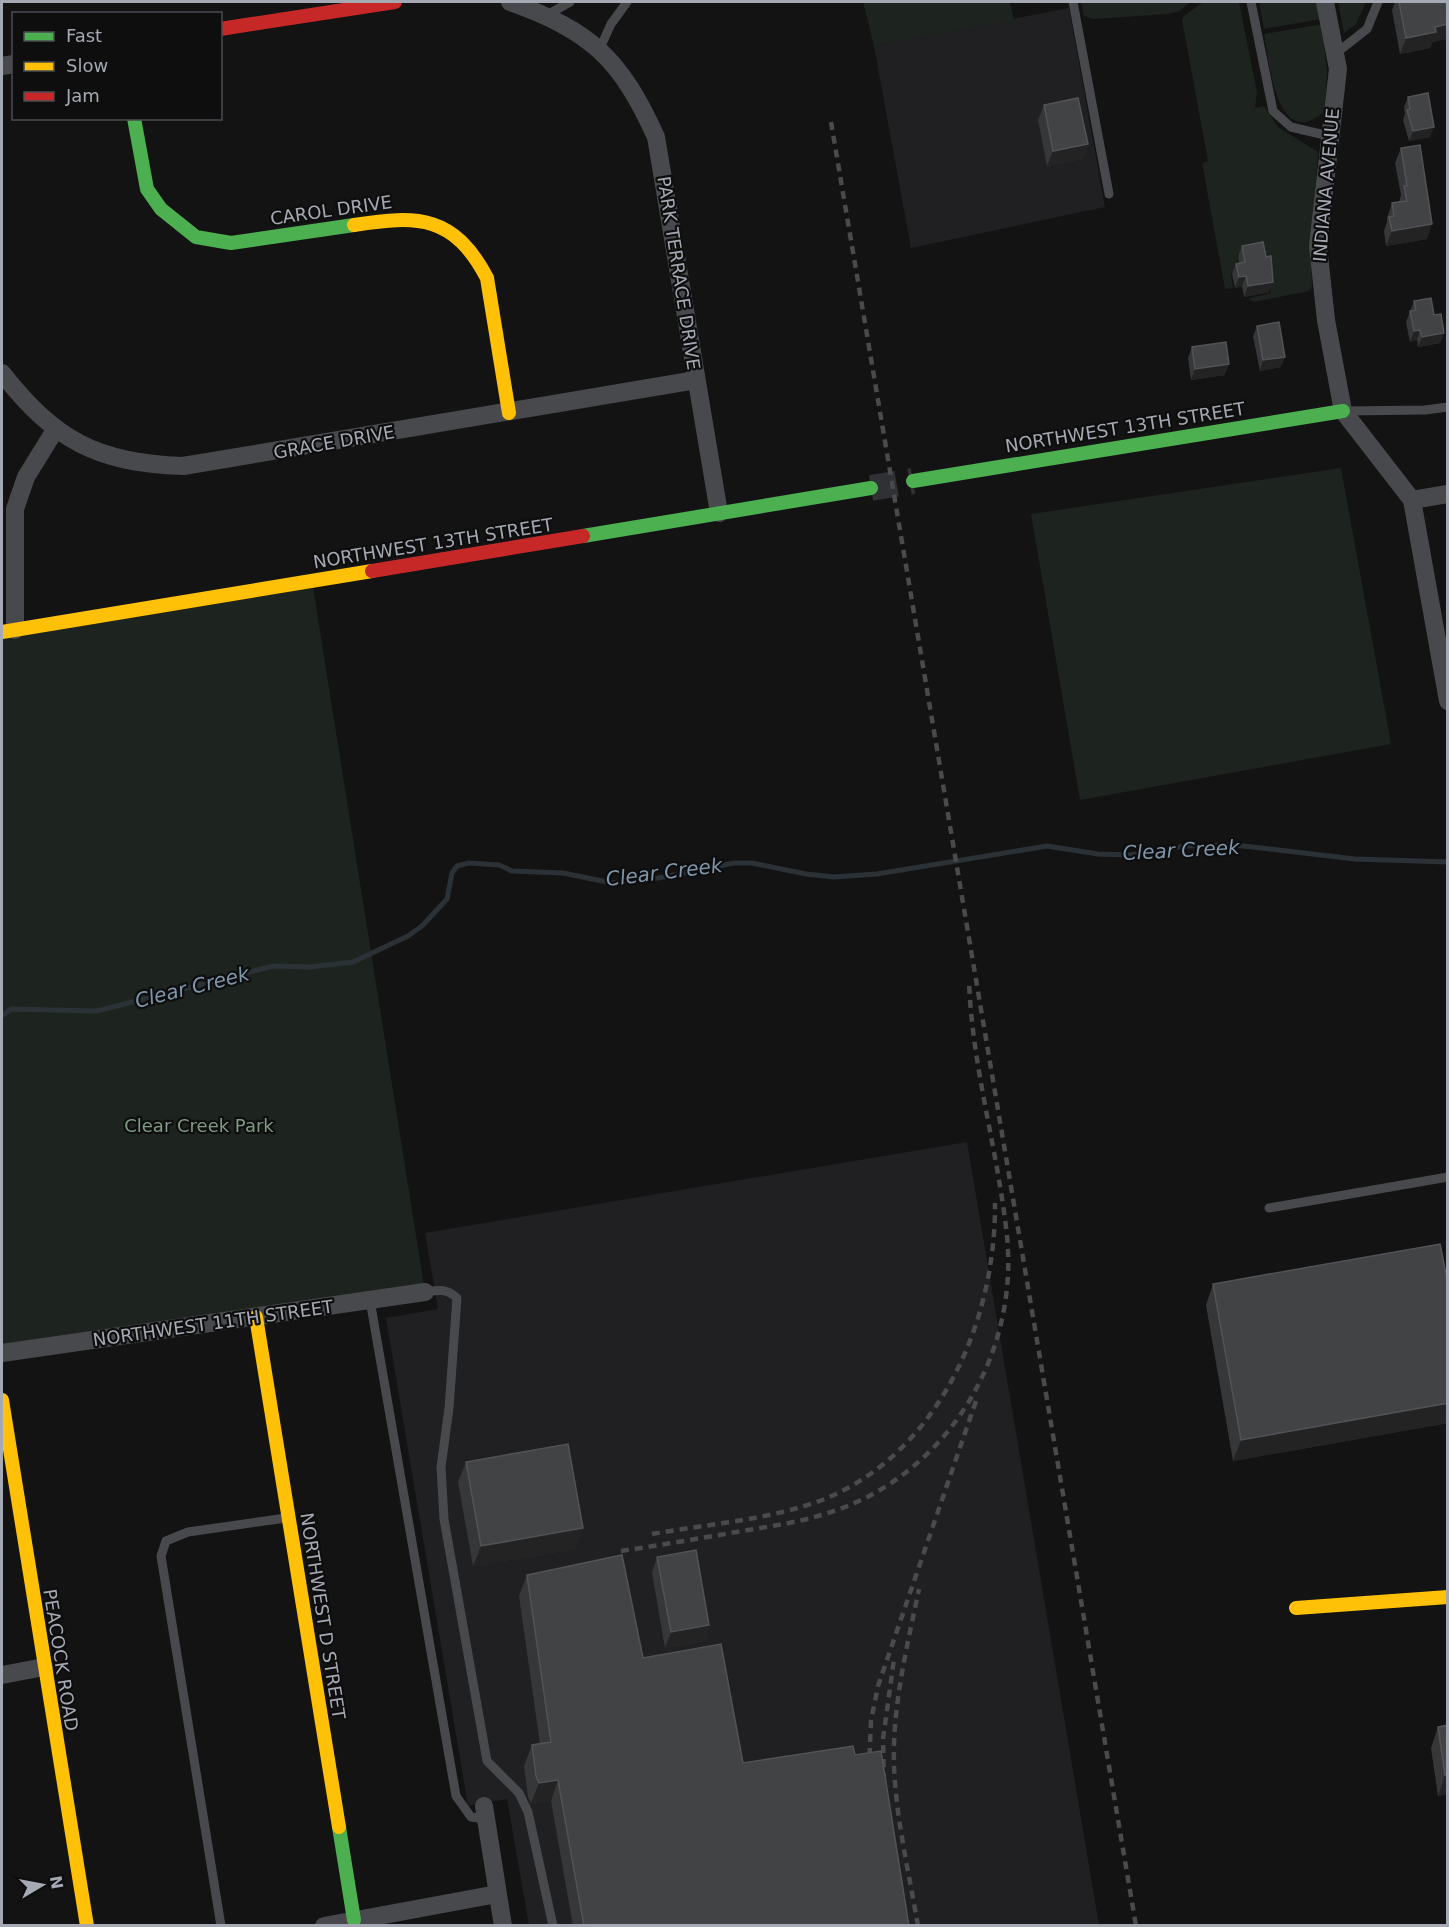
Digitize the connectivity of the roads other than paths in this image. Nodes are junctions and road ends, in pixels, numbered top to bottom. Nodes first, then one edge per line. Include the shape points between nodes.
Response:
1 (395, 2) edge
2 (510, 2) edge
3 (570, 2) edge
4 (627, 2) edge
5 (1073, 2) edge
6 (1251, 2) edge
7 (1325, 2) edge
8 (1378, 2) edge
9 (547, 15) junction
10 (222, 29) edge
11 (600, 48) junction
12 (1335, 54) junction
13 (134, 120) edge
14 (1329, 136) junction
15 (1109, 194) dead end
16 (2, 373) edge
17 (696, 380) junction
18 (1448, 407) edge
19 (1343, 411) junction
20 (509, 413) junction
21 (55, 430) junction
22 (913, 481) tunnel mouth
23 (871, 488) tunnel mouth
24 (1448, 494) edge
25 (1412, 500) junction
26 (719, 513) junction
27 (8, 631) edge
28 (1448, 701) edge
29 (1448, 1177) edge
30 (1269, 1208) dead end
31 (425, 1292) joint
32 (370, 1300) junction
33 (256, 1317) junction
34 (2, 1353) edge
35 (2, 1400) edge
36 (4, 1435) edge
37 (288, 1518) junction
38 (1448, 1597) edge
39 (1296, 1608) dead end
40 (44, 1667) junction
41 (2, 1675) edge
42 (485, 1813) joint
43 (497, 1894) junction
44 (354, 1920) junction
45 (379, 1921) edge
46 (87, 1926) edge
47 (221, 1926) edge
48 (324, 1926) edge
49 (503, 1926) edge
50 (553, 1926) edge

1 - 10 street
2 - 9 street, PARK TERRACE DRIVE
3 - 9 lane
4 - 11 lane
5 - 15 lane
6 - 14 lane via 1273,111 1291,127
7 - 12 street, INDIANA AVENUE
8 - 12 lane via 1367,29
9 - 11 street, PARK TERRACE DRIVE
11 - 17 street, PARK TERRACE DRIVE via 631,88 656,137
12 - 14 street, INDIANA AVENUE via 1338,69
13 - 20 street, CAROL DRIVE via 147,189 161,209 196,237 231,243 406,218 436,225 453,234 473,254 487,278
14 - 19 street, INDIANA AVENUE via 1319,236 1320,275
16 - 21 street, GRACE DRIVE via 29,407
17 - 20 street, GRACE DRIVE
17 - 26 street, PARK TERRACE DRIVE
18 - 19 lane
19 - 22 street, NORTHWEST 13TH STREET
19 - 25 street, INDIANA AVENUE
20 - 21 street, GRACE DRIVE via 183,466 155,465 95,451
21 - 27 street via 26,477 15,509
23 - 26 street, NORTHWEST 13TH STREET
24 - 25 street
25 - 28 street, INDIANA AVENUE
26 - 27 street, NORTHWEST 13TH STREET
29 - 30 lane
31 - 32 street, NORTHWEST 11TH STREET
31 - 50 lane via 442,1289 457,1298 441,1467 444,1519 487,1761 519,1794 528,1812
32 - 33 street, NORTHWEST 11TH STREET
32 - 42 lane via 456,1796 471,1817
33 - 34 street, NORTHWEST 11TH STREET
33 - 37 street, NORTHWEST D STREET
35 - 36 street, PEACOCK ROAD
36 - 40 street, PEACOCK ROAD
37 - 44 street, NORTHWEST D STREET
37 - 47 lane via 188,1532 166,1541 160,1556
38 - 39 street
40 - 41 street
40 - 46 street, PEACOCK ROAD
42 - 43 street
43 - 45 street
43 - 49 street
44 - 45 street
44 - 48 street

